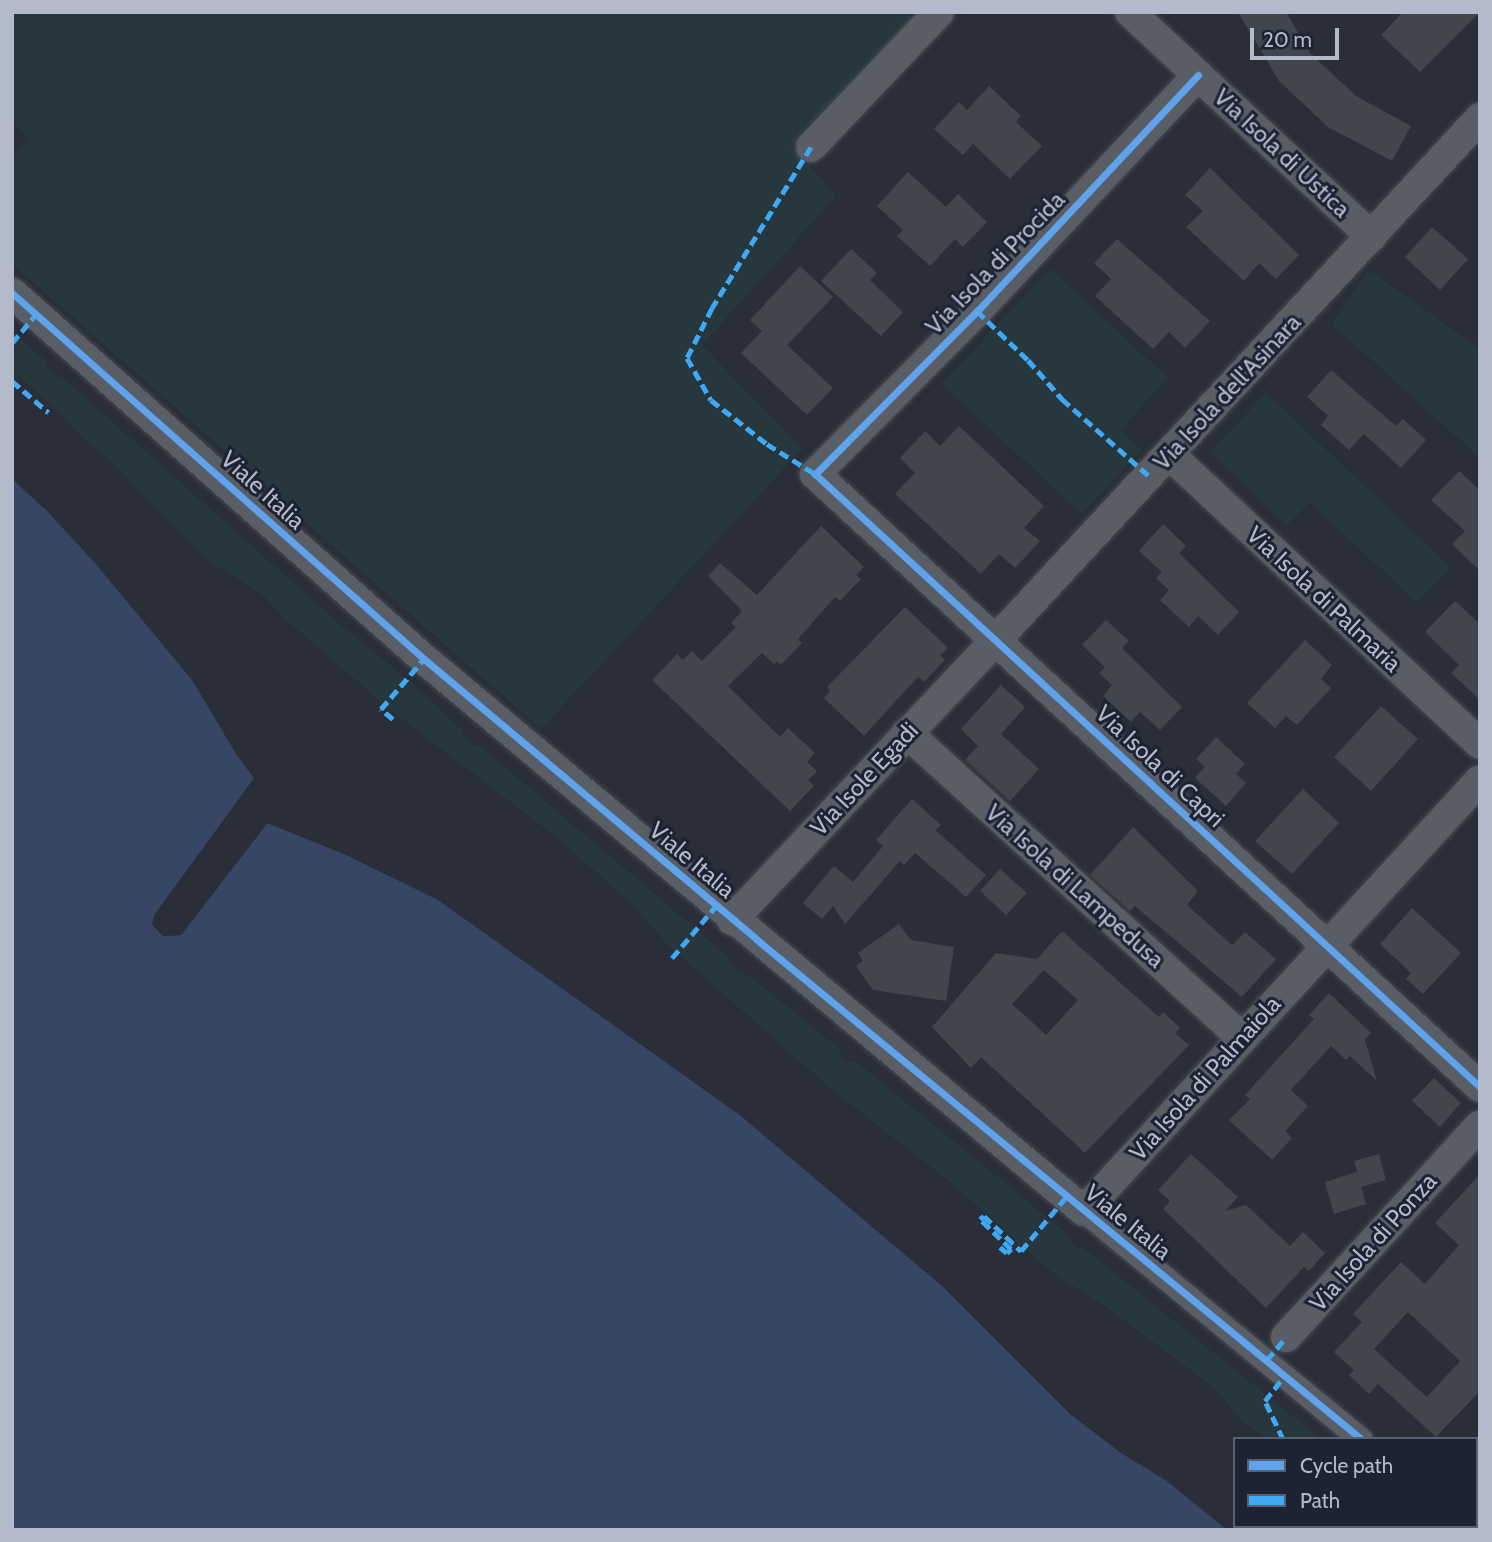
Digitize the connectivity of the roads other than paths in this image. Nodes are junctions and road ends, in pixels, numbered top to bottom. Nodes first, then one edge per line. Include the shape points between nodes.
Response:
1 (939, 12) edge
2 (1130, 12) edge
3 (1198, 75) junction
4 (1467, 132) edge
5 (811, 146) dead end
6 (1372, 237) junction
7 (12, 293) edge
8 (1169, 454) junction
9 (815, 474) joint
10 (996, 640) junction
11 (907, 733) junction
12 (1480, 744) edge
13 (1480, 780) edge
14 (732, 920) junction
15 (1325, 946) junction
16 (1242, 1038) junction
17 (1480, 1087) edge
18 (1480, 1125) edge
19 (1084, 1210) junction
20 (1286, 1337) joint
21 (1267, 1360) junction
22 (1359, 1437) edge

1 - 5 street
2 - 3 street, Via Isola di Ustica
3 - 6 street, Via Isola di Ustica
3 - 9 street, Via Isola di Procida via 977,311
4 - 6 street, Via Isola dell'Asinara
6 - 8 street, Via Isola dell'Asinara
7 - 14 street, Viale Italia via 424,659
8 - 10 street, Via Isola dell'Asinara
8 - 12 street, Via Isola di Palmaria
9 - 10 street, Via Isola di Capri
10 - 11 street, Via Isole Egadi
10 - 15 street, Via Isola di Capri
11 - 14 street, Via Isole Egadi
11 - 16 street, Via Isola di Lampedusa
13 - 15 street, Via Isola di Palmaiola
14 - 19 street, Viale Italia
15 - 16 street, Via Isola di Palmaiola
15 - 17 street, Via Isola di Capri
16 - 19 street, Via Isola di Palmaiola
18 - 20 street, Via Isola di Ponza
19 - 21 street, Viale Italia
20 - 21 street, Via Isola di Ponza
21 - 22 street, Viale Italia

